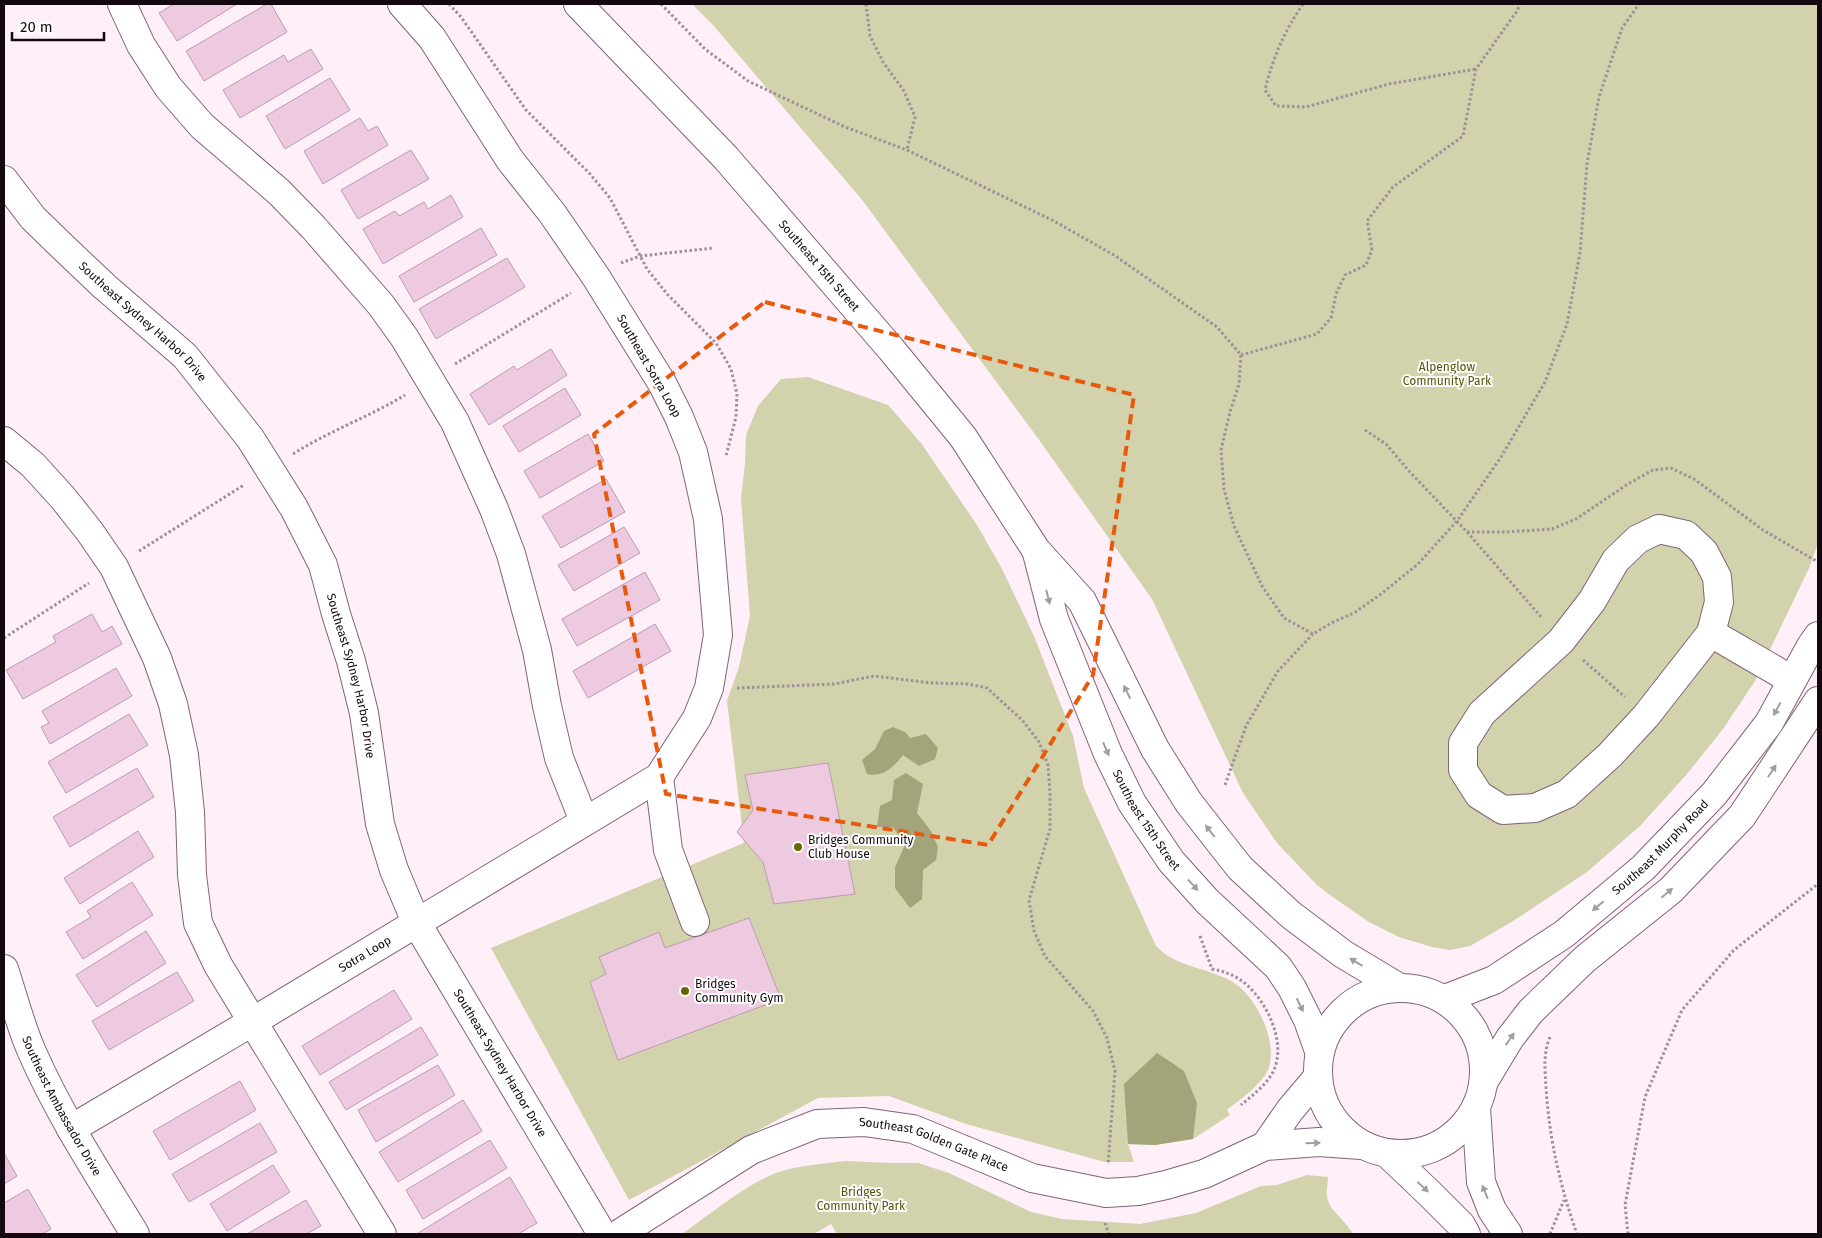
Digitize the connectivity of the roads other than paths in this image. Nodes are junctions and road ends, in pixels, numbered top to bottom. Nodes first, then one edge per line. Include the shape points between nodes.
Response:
1 (122, 4) edge
2 (402, 4) edge
3 (578, 4) edge
4 (4, 180) edge
5 (4, 441) edge
6 (1036, 550) junction
7 (1710, 633) junction
8 (1818, 636) edge
9 (1792, 680) junction
10 (1818, 701) edge
11 (659, 777) junction
12 (584, 821) junction
13 (416, 922) junction
14 (695, 922) dead end
15 (4, 969) edge
16 (1398, 987) junction
17 (1445, 1000) junction
18 (252, 1022) junction
19 (1319, 1051) junction
20 (1317, 1078) junction
21 (1484, 1081) junction
22 (1476, 1108) junction
23 (71, 1129) junction
24 (1361, 1145) junction
25 (1265, 1146) junction
26 (1388, 1154) junction
27 (135, 1234) edge
28 (382, 1234) edge
29 (602, 1234) edge
30 (619, 1234) edge
31 (1466, 1234) edge
32 (1508, 1234) edge

1 - 12 street via 141,45 168,87 202,126 279,192 381,304 455,422 511,554 537,650 558,758
2 - 11 street, Southeast Sotra Loop via 432,38 510,160 596,277 662,383 693,452 708,519 718,635 709,688 697,718
3 - 6 street, Southeast 15th Street via 726,158 891,348 963,438
4 - 13 street, Southeast Sydney Harbor Drive via 33,218 104,286 185,356 250,438 294,508 323,565 364,713 380,824 394,870
5 - 18 street via 33,465 90,532 114,567 153,649 173,704 184,754 198,923 218,965
16 -> 6 street, Southeast 15th Street via 1343,954 1291,915 1240,868 1189,804 1155,749 1082,601
6 -> 19 street, Southeast 15th Street via 1054,619 1108,754 1132,803 1171,861 1278,967 1308,1020
7 - 7 street via 1646,716 1567,794 1535,808 1503,810 1479,795 1463,770 1463,743 1482,713 1562,642 1616,560 1638,539 1659,529 1686,535 1704,552 1717,577 1720,602
7 - 9 street
8 - 9 street, Southeast Murphy Road
9 -> 17 street, Southeast Murphy Road via 1769,723 1714,794 1644,868 1548,945 1494,980
21 -> 10 street via 1510,1038 1532,1011 1585,959 1671,890 1742,816
11 - 12 street, Sotra Loop
11 - 14 street via 668,850
12 - 13 street, Sotra Loop
13 - 18 street, Sotra Loop
13 - 29 street, Southeast Sydney Harbor Drive
15 - 23 street, Southeast Ambassador Drive via 31,1049
16 - 17 street via 1423,990
16 - 19 street via 1372,992 1348,1005 1330,1026
17 - 21 street via 1463,1014 1477,1034 1484,1057
18 - 23 street, Sotra Loop
18 - 28 street
19 - 20 street
20 - 24 street via 1324,1105 1339,1128
20 - 25 street
21 - 22 street
22 - 26 street via 1461,1130 1439,1145 1414,1154
32 -> 22 street via 1492,1210 1481,1182
23 - 27 street, Southeast Ambassador Drive
25 -> 24 street, Southeast Golden Gate Place via 1319,1142
24 - 26 street
25 - 30 street, Southeast Golden Gate Place via 1204,1174 1166,1185 1138,1191 1106,1192 1032,1178 914,1129 864,1122 817,1124 751,1150
26 -> 31 street via 1461,1225

